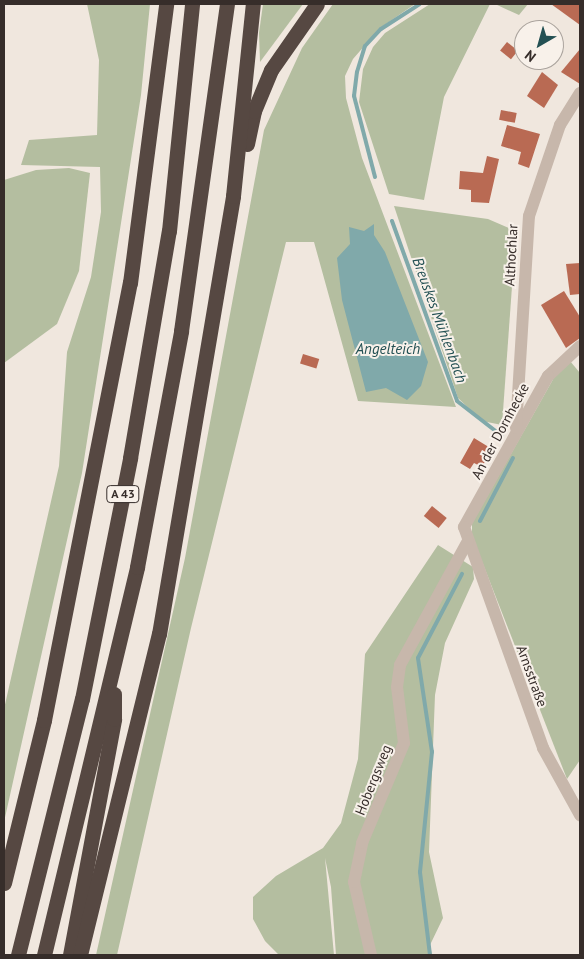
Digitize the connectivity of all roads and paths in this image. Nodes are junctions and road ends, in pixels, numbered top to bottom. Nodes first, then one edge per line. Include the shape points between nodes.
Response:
1 (166, 4) edge
2 (192, 4) edge
3 (227, 4) edge
4 (253, 4) edge
5 (317, 4) edge
6 (580, 93) edge
7 (233, 196) junction
8 (580, 346) edge
9 (516, 430) junction
10 (468, 541) junction
11 (114, 667) junction
12 (580, 815) edge
13 (4, 883) edge
14 (18, 955) edge
15 (44, 955) edge
16 (70, 955) edge
17 (80, 955) edge
18 (371, 955) edge

1 - 13 highway via 129,293 44,720
2 - 14 highway, A 43 via 169,230 132,448 82,699
3 - 11 highway, A 43 via 181,331
4 - 7 highway
5 - 7 highway via 297,27 267,78 254,111
6 - 9 street, Althochlar via 560,125 528,216
7 - 17 highway via 158,634
8 - 9 street, An der Dornhecke via 548,376
9 - 10 street, An der Dornhecke via 464,527
10 - 12 street, Arnsstraße via 543,748
10 - 18 street, Hobergsweg via 400,665 397,687 404,743 362,843 354,882
11 - 15 highway, A 43
11 - 16 highway via 114,719

